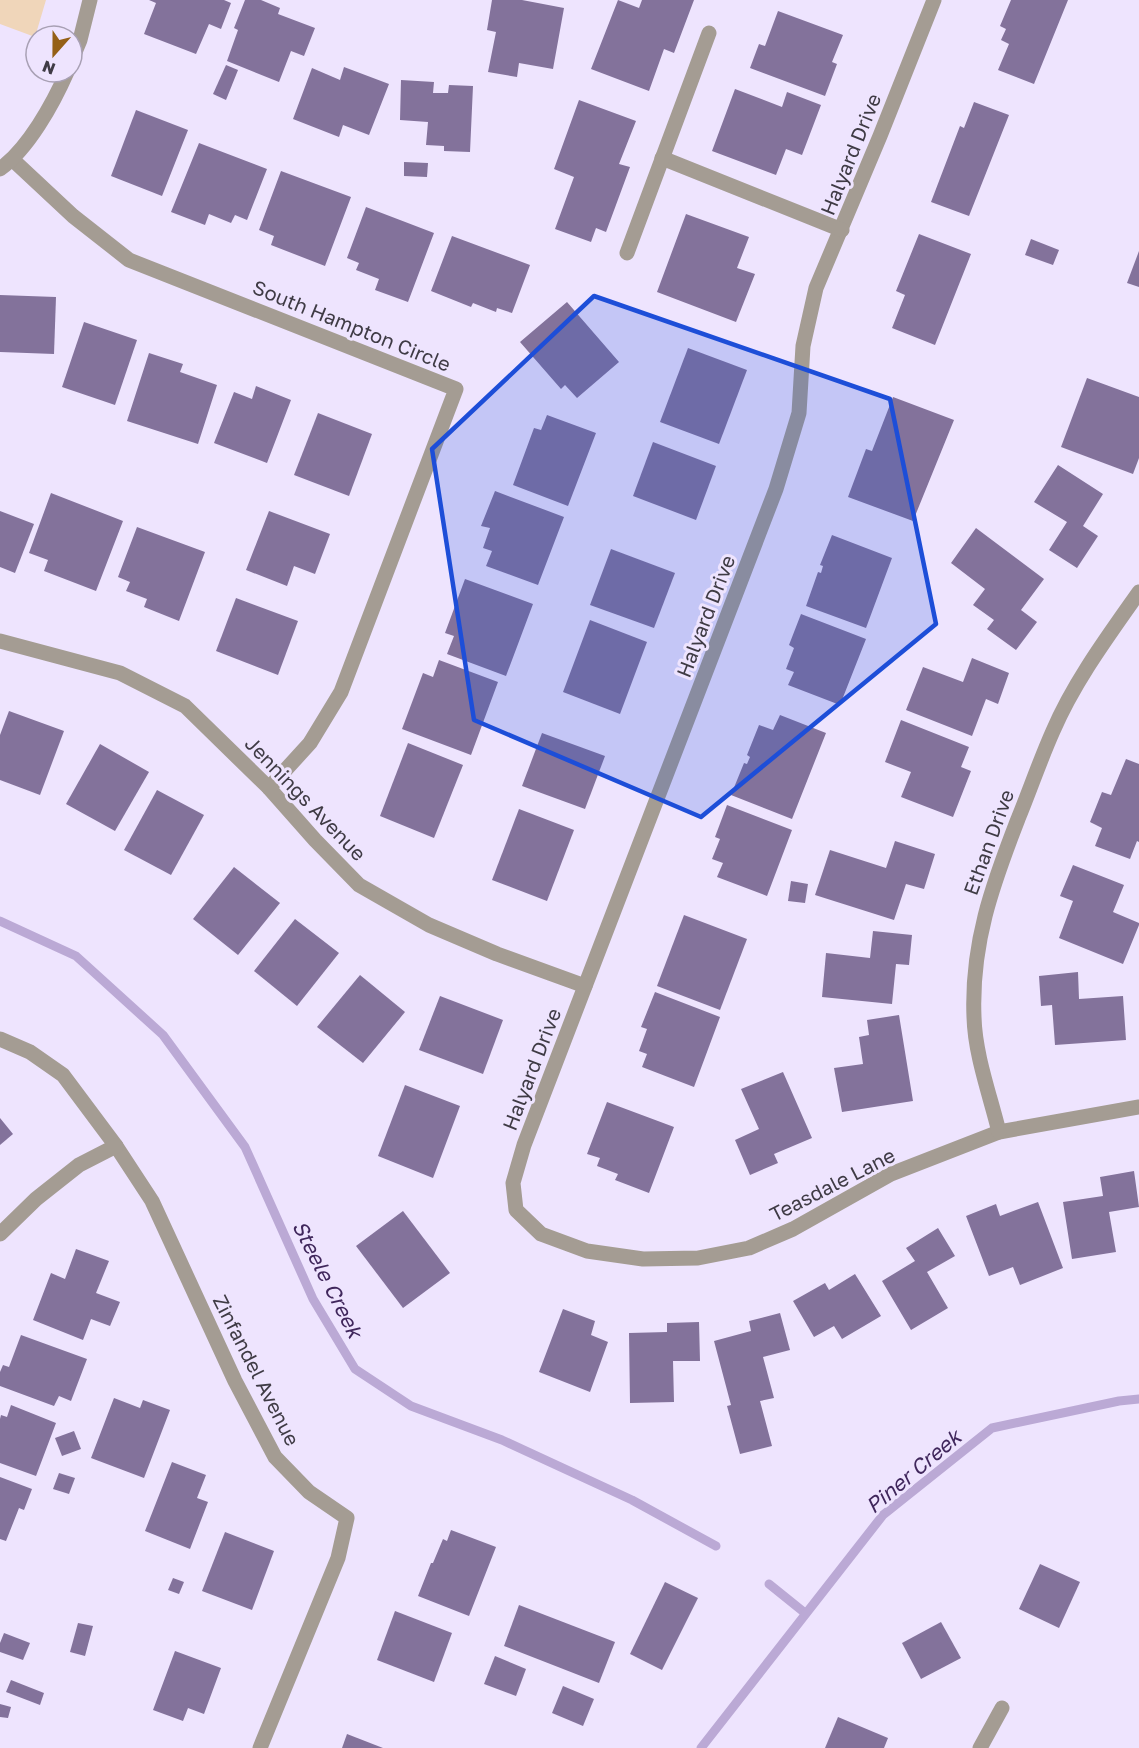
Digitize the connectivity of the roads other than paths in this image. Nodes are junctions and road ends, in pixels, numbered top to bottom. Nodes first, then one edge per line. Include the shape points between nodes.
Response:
1 (90, 0) edge
2 (934, 0) edge
3 (84, 24) edge
4 (710, 33) dead end
5 (62, 84) edge
6 (662, 158) junction
7 (6, 165) edge
8 (842, 230) junction
9 (627, 253) dead end
10 (1139, 592) edge
11 (0, 640) edge
12 (269, 788) junction
13 (585, 986) junction
14 (0, 1039) edge
15 (1139, 1107) edge
16 (999, 1132) junction
17 (116, 1146) junction
18 (0, 1234) edge
19 (541, 1234) joint
20 (1002, 1708) dead end
21 (260, 1748) edge
22 (980, 1748) edge

1 - 3 street
2 - 8 street, Halyard Drive
4 - 6 street
5 - 7 street via 54,102
6 - 8 street
6 - 9 street
7 - 12 street, South Hampton Circle via 129,260 456,389 341,692 310,743
8 - 13 street, Halyard Drive via 816,288 803,346 799,413 776,489
10 - 16 street, Ethan Drive via 1053,729 981,924 974,1018
11 - 12 street, Jennings Avenue via 120,673 185,706
12 - 13 street, Jennings Avenue via 360,885 439,929
13 - 19 street, Halyard Drive via 513,1183 516,1210
14 - 17 street, Zinfandel Avenue via 30,1052 63,1075
15 - 16 street, Teasdale Lane
16 - 19 street, Teasdale Lane via 891,1174 793,1229 748,1248 698,1258 643,1260 587,1251
17 - 18 street via 79,1165
17 - 21 street, Zinfandel Avenue via 152,1201 235,1381 275,1457 309,1492 347,1518 338,1557
20 - 22 street

